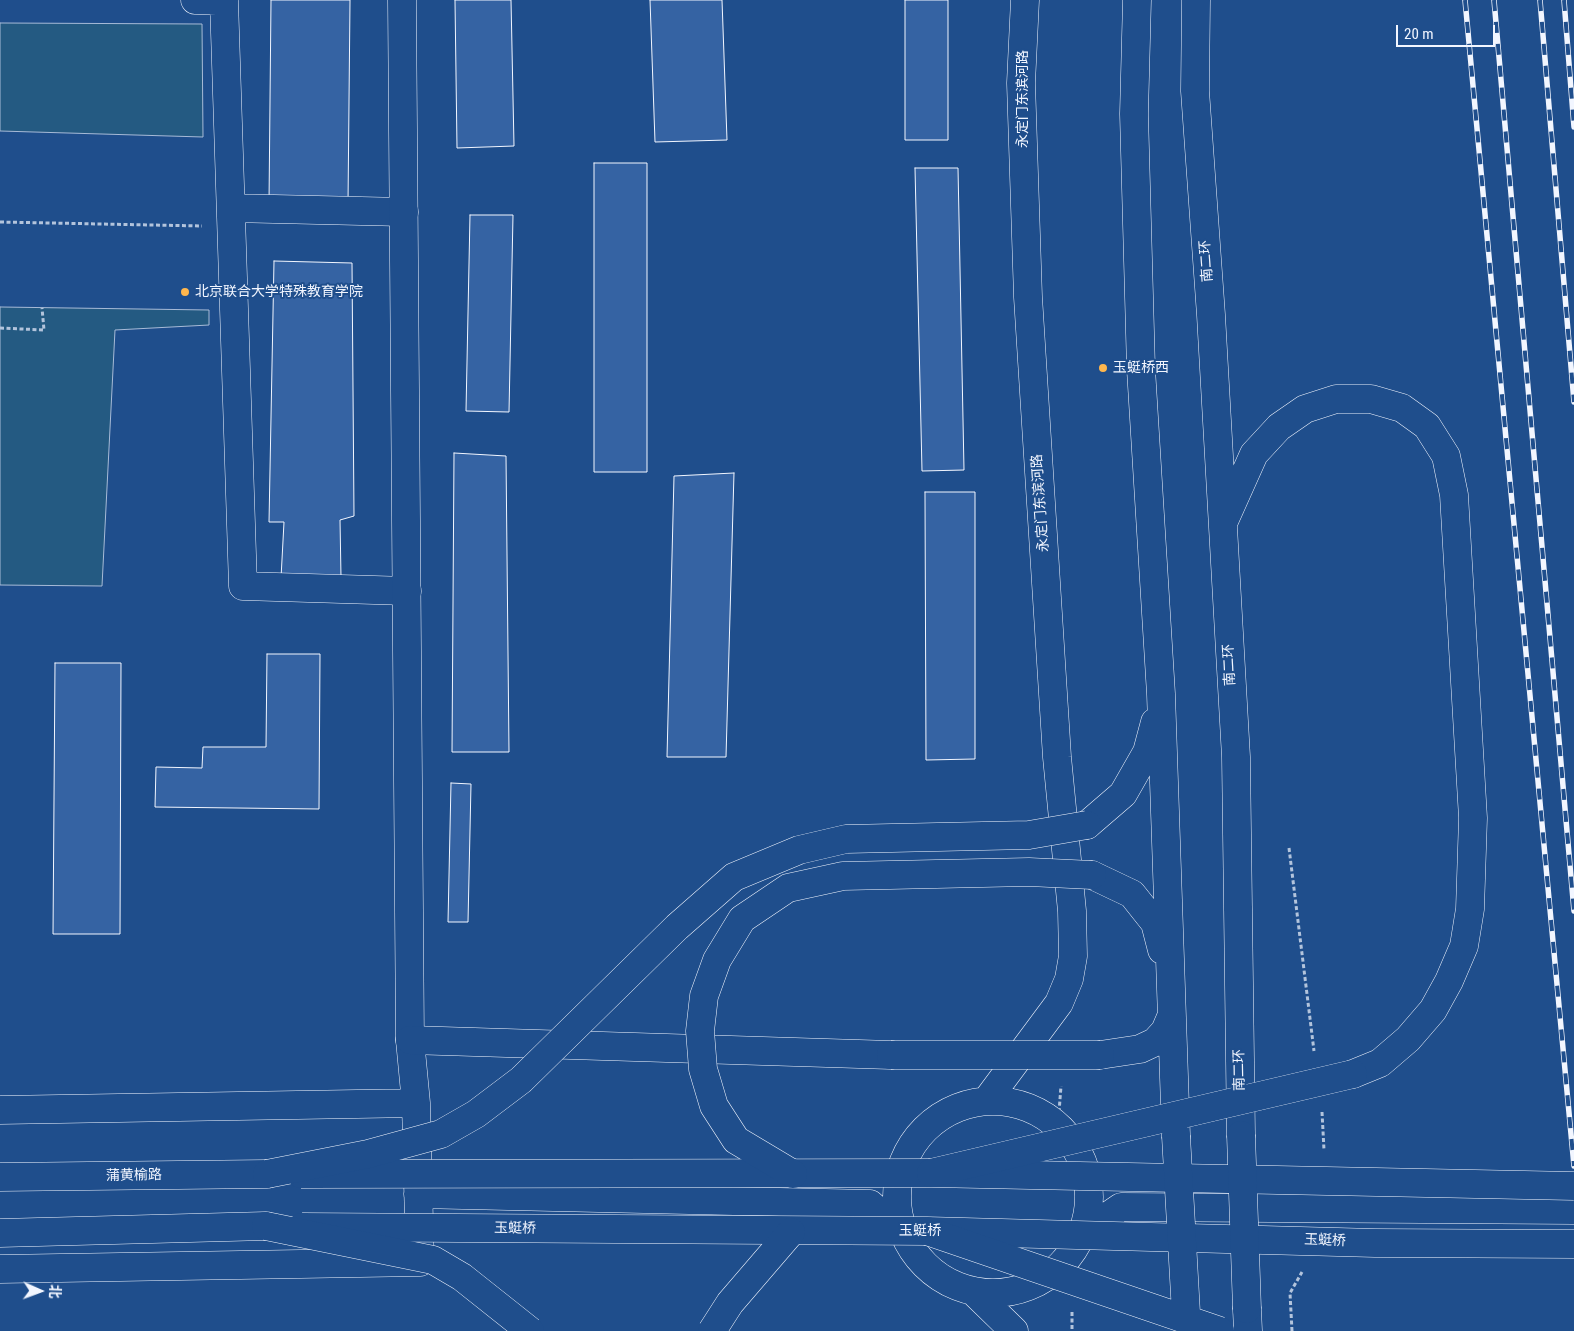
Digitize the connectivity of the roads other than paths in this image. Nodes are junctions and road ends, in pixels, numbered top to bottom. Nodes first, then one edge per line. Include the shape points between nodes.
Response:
1 (195, 0) edge
2 (402, 0) edge
3 (1025, 0) edge
4 (1137, 0) edge
5 (1196, 0) edge
6 (404, 212) junction
7 (232, 217) junction
8 (1222, 524) junction
9 (407, 591) junction
10 (1162, 694) junction
11 (1170, 974) junction
12 (1171, 1018) junction
13 (410, 1040) junction
14 (1100, 1055) junction
15 (1174, 1084) junction
16 (988, 1100) junction
17 (416, 1103) junction
18 (0, 1110) edge
19 (931, 1173) junction
20 (267, 1174) junction
21 (793, 1174) junction
22 (899, 1174) junction
23 (0, 1177) edge
24 (1087, 1177) junction
25 (1574, 1186) edge
26 (418, 1194) junction
27 (870, 1204) junction
28 (1121, 1207) junction
29 (1574, 1210) edge
30 (266, 1226) junction
31 (791, 1232) junction
32 (915, 1232) junction
33 (0, 1233) edge
34 (1083, 1233) junction
35 (1574, 1244) edge
36 (0, 1269) edge
37 (975, 1293) junction
38 (1248, 1320) edge
39 (1186, 1322) edge
40 (530, 1331) edge
41 (712, 1331) edge
42 (1014, 1331) edge
43 (1220, 1331) edge

1 - 7 main road via 224,0
2 - 6 main road
3 - 16 main road, 永定门东滨河路 via 1021,84 1028,297 1073,956 1069,979 1059,1004
4 - 10 main road via 1134,114 1141,369
5 - 8 main road, 南二环 via 1195,91
6 - 7 main road
6 - 9 main road
7 - 9 main road via 243,586
8 - 19 main road, bridge via 1254,454 1279,427 1305,409 1336,399 1371,399 1402,408 1427,426 1446,456 1454,495 1473,818 1470,909 1464,946 1449,981 1433,1010 1408,1039 1380,1063 1353,1074
8 - 38 main road, 南二环, bridge via 1236,757 1241,1135
9 - 13 main road
10 - 11 main road
10 - 20 main road, bridge via 1148,752 1123,794 1087,825 1029,835 846,839 799,850 734,877 677,927 521,1080 476,1114 441,1134 368,1154
11 - 12 main road
11 - 21 main road, bridge via 1155,923 1132,894 1092,875 1029,872 842,876 788,888 742,919 717,960 704,996 700,1031 703,1069 714,1106 736,1140
12 - 14 main road via 1155,1042 1140,1049
12 - 15 main road
13 - 14 main road, bridge via 891,1055
13 - 17 main road
14 - 15 main road via 1142,1059 1156,1064 1166,1071
15 - 39 main road, bridge
16 - 22 main road via 957,1107 931,1122 911,1145
16 - 24 main road via 1012,1102 1037,1110 1058,1125 1076,1149
17 - 18 main road
17 - 26 main road
19 - 21 main road, bridge
19 - 25 main road, bridge
20 - 21 main road, bridge
20 - 23 main road, 蒲黄榆路
22 - 27 main road
22 - 32 main road via 896,1204
24 - 28 main road
24 - 34 main road via 1089,1207
26 - 27 main road
26 - 36 main road via 420,1262
27 - 32 main road
28 - 29 main road
28 - 34 main road
30 - 31 main road, 玉蜓桥, bridge
30 - 33 main road
30 - 40 main road, bridge via 433,1260 462,1277
31 - 32 main road, 玉蜓桥, bridge
31 - 41 main road, bridge via 730,1303
32 - 35 main road, 玉蜓桥, bridge via 1375,1243
32 - 37 main road via 921,1262 945,1282
32 - 43 main road, bridge
34 - 37 main road via 1070,1255 1051,1274 1028,1287 1011,1292
37 - 42 main road

